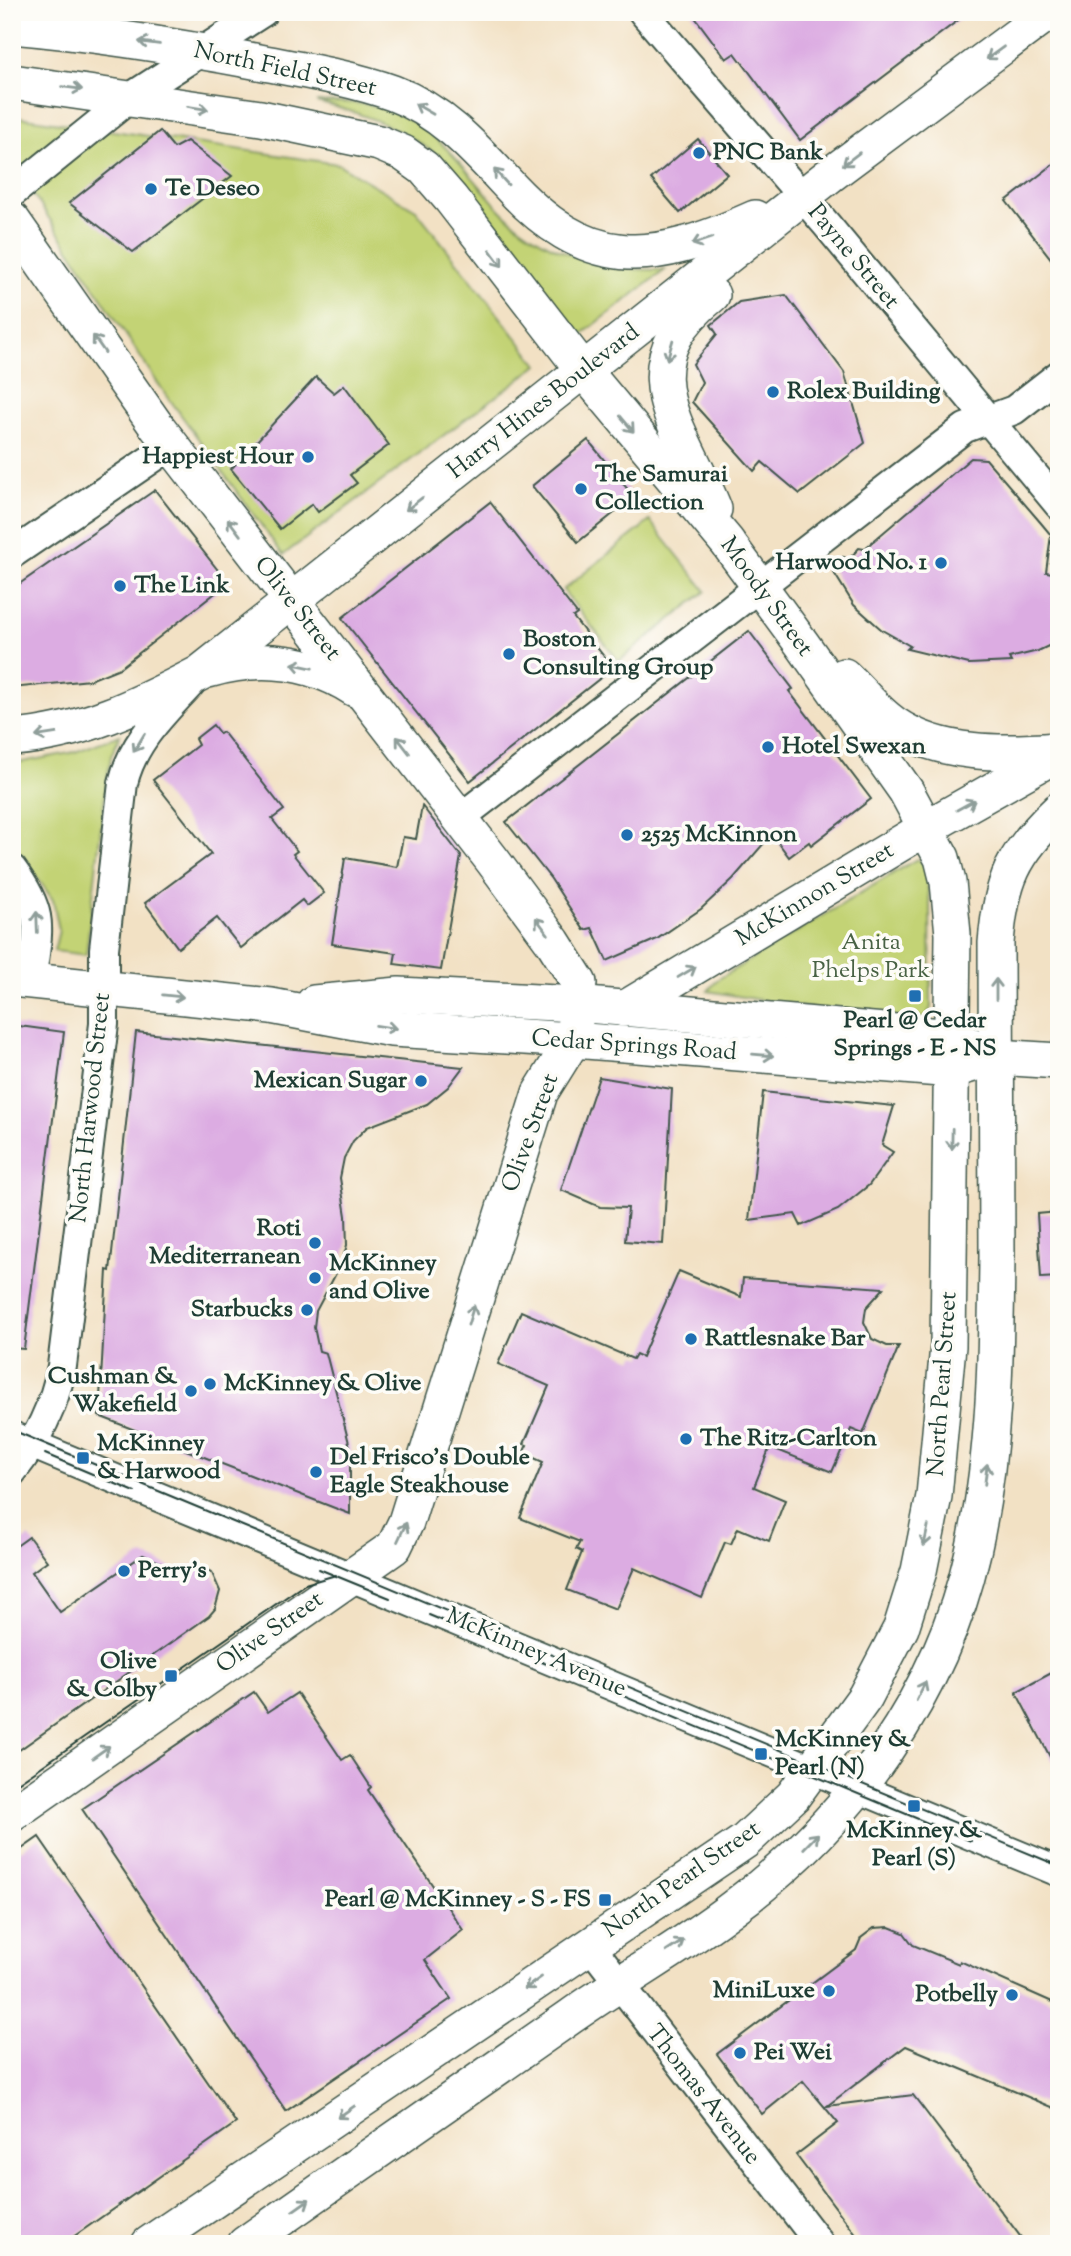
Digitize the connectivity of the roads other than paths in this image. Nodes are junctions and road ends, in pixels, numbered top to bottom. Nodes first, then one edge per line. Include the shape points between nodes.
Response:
1 (263, 12) edge
2 (643, 12) edge
3 (1049, 12) edge
4 (12, 26) edge
5 (201, 51) junction
6 (12, 82) edge
7 (131, 97) junction
8 (402, 153) joint
9 (12, 194) edge
10 (796, 203) junction
11 (12, 220) edge
12 (584, 371) junction
13 (1059, 375) edge
14 (989, 421) junction
15 (172, 445) junction
16 (1059, 505) edge
17 (727, 542) junction
18 (12, 554) edge
19 (760, 587) junction
20 (290, 601) junction
21 (802, 645) junction
22 (200, 673) junction
23 (364, 694) junction
24 (12, 738) edge
25 (1059, 751) edge
26 (1059, 810) edge
27 (460, 818) junction
28 (926, 828) junction
29 (12, 869) edge
30 (22, 980) edge
31 (105, 990) junction
32 (578, 993) junction
33 (271, 1006) junction
34 (628, 1007) junction
35 (573, 1040) junction
36 (953, 1054) junction
37 (997, 1057) junction
38 (1059, 1061) edge
39 (23, 1440) edge
40 (12, 1472) edge
41 (353, 1577) junction
42 (813, 1770) junction
43 (857, 1788) junction
44 (12, 1814) edge
45 (1059, 1872) edge
46 (589, 1944) junction
47 (617, 1983) junction
48 (149, 2244) edge
49 (245, 2244) edge
50 (820, 2244) edge

1 - 5 street
2 - 10 street, Payne Street
3 -> 10 main road, Harry Hines Boulevard
5 -> 4 main road, North Field Street
5 - 7 street
10 -> 5 main road, North Field Street via 705,241 671,250 641,255 610,251 548,221 525,204 455,129 396,94
6 -> 7 main road, North Field Street
7 -> 8 main road, North Field Street via 336,132
7 - 9 street
8 -> 12 main road, Moody Street via 424,168 451,199
10 - 12 main road, Harry Hines Boulevard
10 - 14 street, Payne Street
10 -> 17 main road via 772,247 693,310 677,328 669,348 667,404
15 -> 11 main road, Olive Street
12 -> 17 main road, Moody Street
12 -> 20 main road, Harry Hines Boulevard
13 - 14 street via 1014,410
14 - 16 street, Payne Street
14 - 19 street via 965,428
15 - 18 street
20 -> 15 main road, Olive Street
17 - 19 main road, Moody Street
19 - 21 main road, Moody Street
19 - 27 street
20 - 22 main road, Harry Hines Boulevard
20 - 23 main road, Olive Street
21 - 25 main road via 825,657 893,724 914,736 984,751
21 - 28 main road, Moody Street via 906,792
23 -> 22 main road via 307,666 272,661 237,661
22 -> 24 main road, Harry Hines Boulevard via 92,724 46,736
22 -> 31 street, North Harwood Street via 144,735 127,765 104,949
27 -> 23 main road, Olive Street
28 -> 25 main road, McKinnon Street
37 -> 26 main road, North Pearl Street via 996,943 1002,893 1018,855
32 -> 27 main road, Olive Street via 554,942
34 -> 28 main road, McKinnon Street
28 - 36 main road, North Pearl Street via 942,858 953,919
30 -> 29 street via 39,925 36,907
30 - 31 main road, Cedar Springs Road
31 -> 33 main road, Cedar Springs Road
31 - 39 street, North Harwood Street via 57,1395
32 - 33 main road, Cedar Springs Road via 398,995
32 - 34 main road, Cedar Springs Road
32 - 35 main road, Olive Street
33 -> 35 main road, Cedar Springs Road via 393,1029
34 - 35 main road, McKinnon Street
34 - 36 main road, Cedar Springs Road
35 -> 36 main road, Cedar Springs Road
41 -> 35 main road, Olive Street via 394,1547 406,1522 540,1093
36 - 37 main road, Cedar Springs Road
36 -> 42 main road, North Pearl Street via 948,1346 934,1496 919,1572 901,1628 865,1698
37 - 38 main road, Cedar Springs Road
43 -> 37 main road, North Pearl Street via 914,1706 939,1654 960,1601 980,1516 995,1387
39 - 40 street, North Harwood Street
39 - 41 street, McKinney Avenue
41 - 42 street, McKinney Avenue
44 -> 41 main road, Olive Street
42 - 43 street, McKinney Avenue
42 - 46 main road, North Pearl Street via 793,1796 745,1841
43 - 45 street, McKinney Avenue
47 -> 43 main road, North Pearl Street via 742,1901 812,1840
46 - 47 street, Thomas Avenue
46 -> 48 main road, North Pearl Street
49 -> 47 main road, North Pearl Street
47 - 50 street, Thomas Avenue

